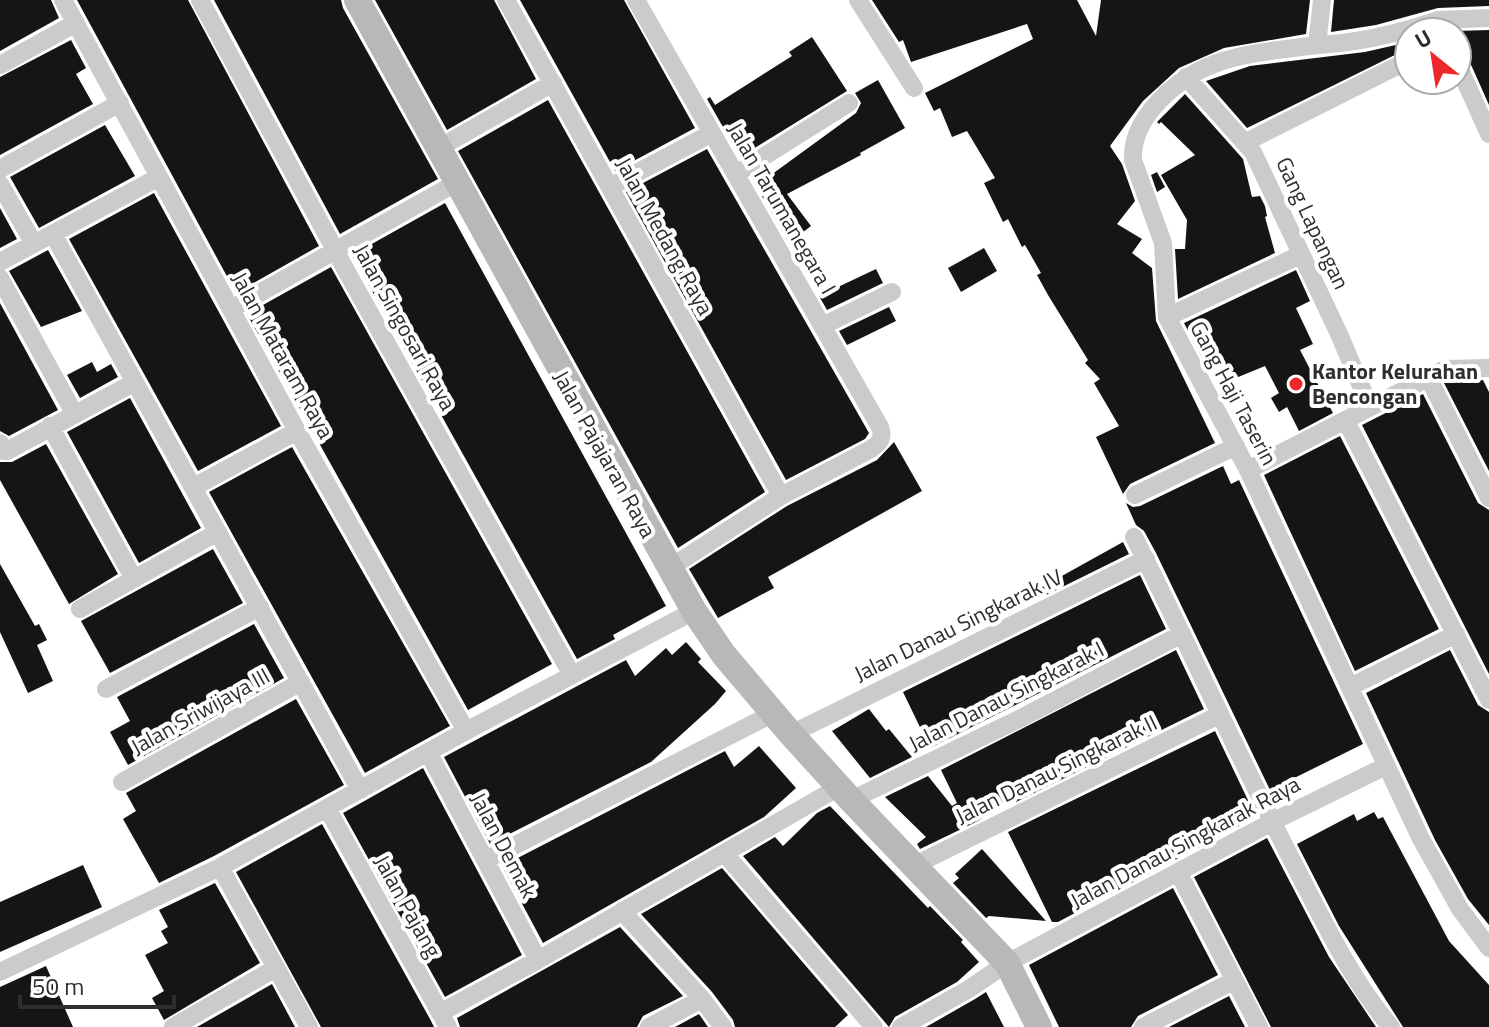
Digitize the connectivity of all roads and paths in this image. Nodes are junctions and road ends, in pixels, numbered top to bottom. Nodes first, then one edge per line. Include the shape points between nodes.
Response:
1 (63, 0) edge
2 (200, 0) edge
3 (357, 0) edge
4 (506, 0) edge
5 (636, 0) edge
6 (858, 0) edge
7 (1322, 0) edge
8 (76, 23) junction
9 (1393, 35) edge
10 (1317, 45) junction
11 (0, 65) edge
12 (1393, 68) edge
13 (1186, 77) junction
14 (553, 83) junction
15 (914, 88) dead end
16 (1472, 96) edge
17 (120, 103) junction
18 (849, 103) dead end
19 (712, 133) junction
20 (1489, 134) edge
21 (1246, 142) junction
22 (437, 149) junction
23 (0, 169) edge
24 (736, 174) junction
25 (159, 177) junction
26 (456, 183) junction
27 (0, 184) edge
28 (610, 187) junction
29 (53, 234) junction
30 (34, 244) junction
31 (335, 249) junction
32 (1300, 255) junction
33 (0, 262) edge
34 (0, 278) edge
35 (892, 292) dead end
36 (231, 309) junction
37 (1167, 317) junction
38 (822, 326) junction
39 (1489, 368) edge
40 (1428, 377) junction
41 (135, 382) junction
42 (1370, 407) junction
43 (74, 413) junction
44 (1347, 423) dead end
45 (50, 426) junction
46 (297, 431) junction
47 (0, 443) edge
48 (1236, 446) junction
49 (1248, 470) junction
50 (194, 487) junction
51 (1135, 495) dead end
52 (781, 496) junction
53 (1489, 498) edge
54 (218, 532) junction
55 (1134, 537) dead end
56 (1146, 559) junction
57 (668, 569) junction
58 (134, 579) junction
59 (260, 607) junction
60 (80, 609) dead end
61 (694, 611) junction
62 (1182, 634) junction
63 (1456, 634) junction
64 (572, 675) junction
65 (301, 682) junction
66 (1350, 687) junction
67 (106, 689) dead end
68 (1489, 700) edge
69 (774, 713) junction
70 (1219, 715) junction
71 (466, 731) junction
72 (791, 734) junction
73 (428, 752) junction
74 (1386, 766) junction
75 (122, 782) dead end
76 (360, 790) junction
77 (845, 793) junction
78 (327, 808) junction
79 (1272, 822) junction
80 (725, 854) junction
81 (486, 860) junction
82 (913, 866) junction
83 (220, 867) junction
84 (1178, 872) junction
85 (622, 911) junction
86 (1489, 948) edge
87 (538, 960) junction
88 (1007, 963) junction
89 (276, 968) junction
90 (0, 972) edge
91 (1233, 981) junction
92 (702, 999) junction
93 (444, 1020) edge
94 (173, 1027) edge
95 (309, 1027) edge
96 (649, 1027) edge
97 (723, 1027) edge
98 (874, 1027) edge
99 (901, 1027) edge
100 (1039, 1027) edge
101 (1143, 1027) edge
102 (1259, 1027) edge
103 (1391, 1027) edge

1 - 8 street, Jalan Mataram Raya
2 - 31 street, Jalan Singosari Raya
3 - 22 street, Jalan Pajajaran Raya
4 - 14 street, Jalan Medang Raya
5 - 19 street, Jalan Tarumanegara I
6 - 15 street
7 - 10 street
8 - 11 street
8 - 17 street, Jalan Mataram Raya
9 - 10 street, Gang Haji Taserin
10 - 13 street, Gang Haji Taserin via 1229,57
12 - 21 street
13 - 21 street, Gang Lapangan
13 - 37 street, Gang Haji Taserin via 1147,115 1132,147 1163,243
14 - 22 street
14 - 28 street, Jalan Medang Raya
16 - 20 street
17 - 23 street
17 - 25 street, Jalan Mataram Raya
18 - 24 street
19 - 24 street, Jalan Tarumanegara I
19 - 28 street
21 - 32 street, Gang Lapangan
22 - 26 street, Jalan Pajajaran Raya
24 - 38 street, Jalan Tarumanegara I
25 - 29 street
25 - 36 street, Jalan Mataram Raya
26 - 31 street
26 - 57 street, Jalan Pajajaran Raya
27 - 30 street
28 - 52 street, Jalan Medang Raya
29 - 30 street
29 - 41 street
30 - 33 street
31 - 36 street
31 - 64 street, Jalan Singosari Raya
32 - 37 street
32 - 42 street, Gang Lapangan
34 - 43 street
35 - 38 street
36 - 46 street, Jalan Mataram Raya
37 - 48 street, Gang Haji Taserin
38 - 52 street, Jalan Tarumanegara I via 880,427 881,440
39 - 40 street via 1452,367
40 - 42 street
40 - 53 street
41 - 43 street
41 - 50 street
42 - 49 street
43 - 45 street
44 - 63 street
45 - 47 street via 7,451
45 - 58 street
46 - 50 street
46 - 71 street, Jalan Mataram Raya
48 - 49 street, Gang Haji Taserin
48 - 51 street
49 - 66 street, Gang Haji Taserin
50 - 54 street
52 - 57 street
54 - 58 street
54 - 59 street
55 - 56 street
56 - 62 street
56 - 72 street, Jalan Danau Singkarak IV
57 - 61 street, Jalan Pajajaran Raya
58 - 60 street
59 - 65 street
59 - 67 street
61 - 64 street
61 - 69 street, Jalan Pajajaran Raya
62 - 70 street
62 - 77 street, Jalan Danau Singkarak I via 1021,718
63 - 66 street
63 - 68 street
64 - 71 street
65 - 75 street, Jalan Sriwijaya III
65 - 76 street
66 - 74 street, Gang Haji Taserin
69 - 72 street, Jalan Pajajaran Raya
69 - 81 street
70 - 79 street
70 - 82 street, Jalan Danau Singkarak II
71 - 73 street
72 - 77 street, Jalan Pajajaran Raya
73 - 76 street
73 - 81 street, Jalan Demak
74 - 79 street, Jalan Danau Singkarak Raya
74 - 86 street, Gang Haji Taserin via 1460,909
76 - 78 street
77 - 80 street, Jalan Danau Singkarak I
77 - 82 street, Jalan Pajajaran Raya
78 - 83 street
78 - 93 street, Jalan Pajang
79 - 84 street, Jalan Danau Singkarak Raya
79 - 103 street via 1328,930
80 - 85 street, Jalan Danau Singkarak I
80 - 98 street
81 - 87 street, Jalan Demak
82 - 88 street, Jalan Pajajaran Raya
83 - 89 street
83 - 90 street
84 - 88 street, Jalan Danau Singkarak Raya
84 - 91 street
85 - 87 street, Jalan Danau Singkarak I
85 - 92 street
87 - 93 street, Jalan Danau Singkarak I
88 - 99 street, Jalan Danau Singkarak Raya
88 - 100 street, Jalan Pajajaran Raya
89 - 94 street
89 - 95 street
91 - 101 street
91 - 102 street
92 - 96 street
92 - 97 street

